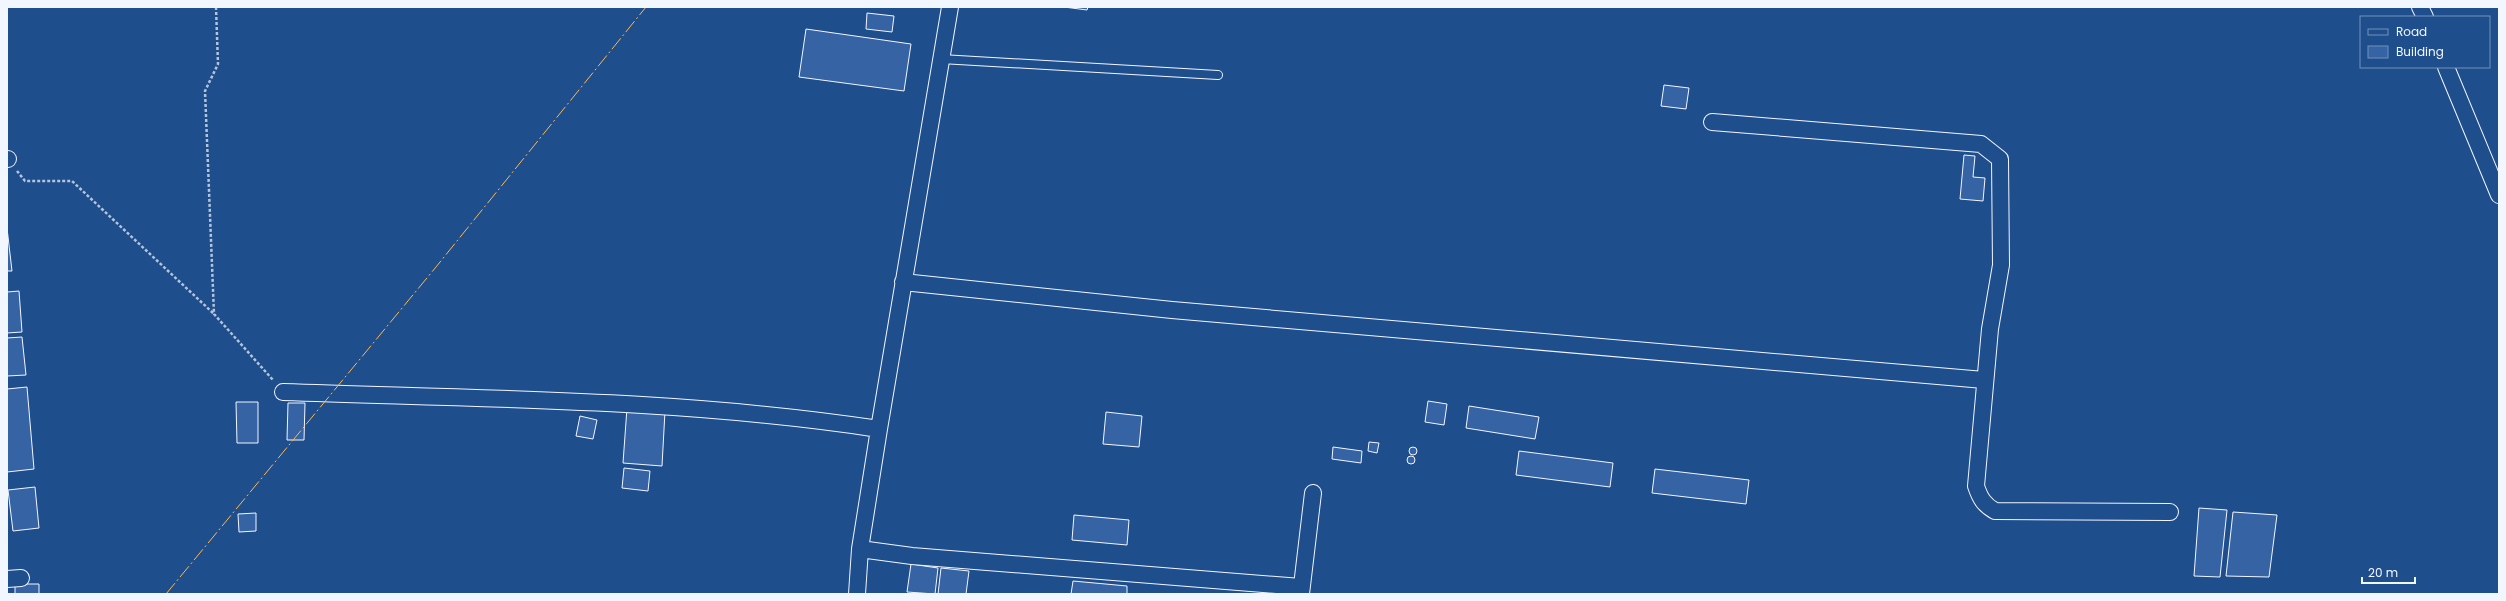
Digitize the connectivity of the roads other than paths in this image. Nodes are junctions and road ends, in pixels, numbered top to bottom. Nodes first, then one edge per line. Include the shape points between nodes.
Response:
1 (950, 7) edge
2 (2420, 7) edge
3 (2424, 16) edge
4 (941, 59) junction
5 (2446, 68) edge
6 (1218, 75) dead end
7 (1712, 122) dead end
8 (2499, 195) edge
9 (903, 282) junction
10 (1984, 380) junction
11 (283, 392) road end
12 (879, 429) junction
13 (1313, 493) dead end
14 (2170, 512) dead end
15 (860, 549) junction
16 (1301, 591) edge
17 (857, 594) edge

1 - 4 street
2 - 3 street
4 - 6 lane
4 - 9 street
5 - 8 street
7 - 10 street via 1980,144 2000,159 2001,265
9 - 10 street via 1180,311
9 - 12 street
10 - 14 street via 1976,486 1985,506 1995,511
11 - 12 street via 682,407 755,412
12 - 15 street
13 - 16 street
15 - 16 street via 920,557
15 - 17 street

